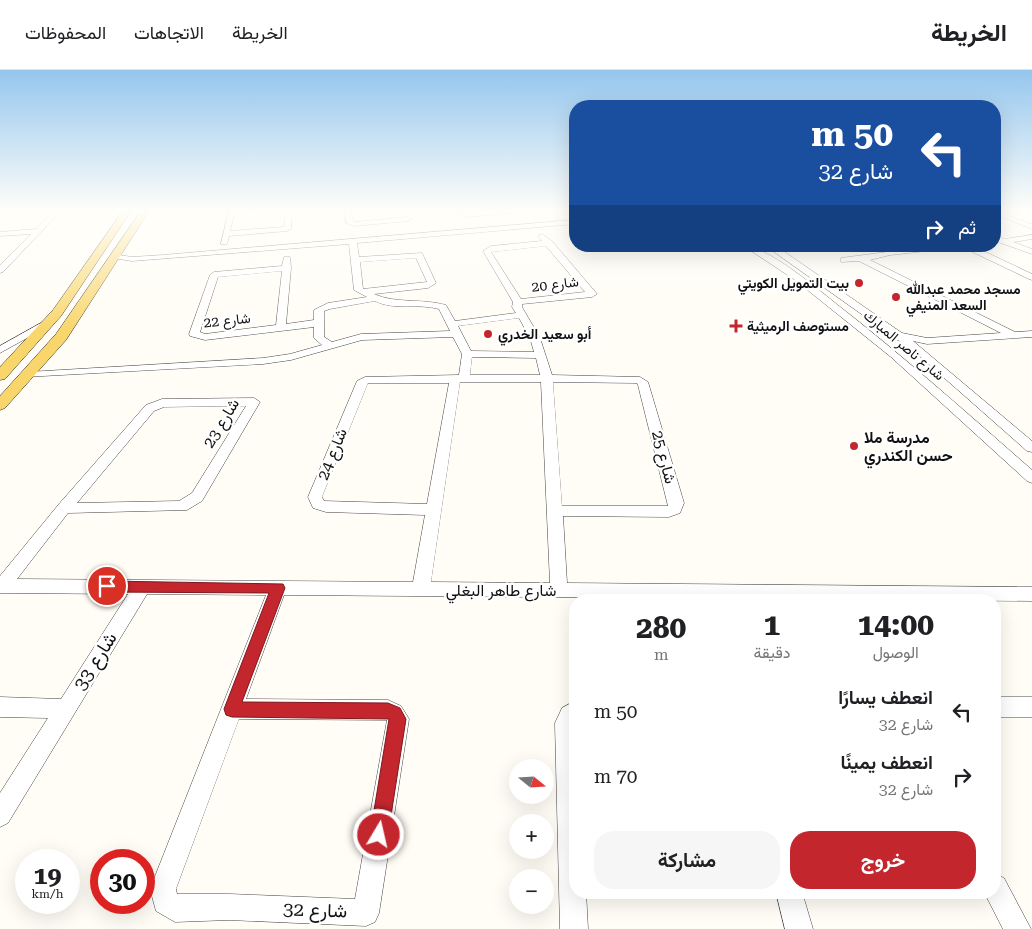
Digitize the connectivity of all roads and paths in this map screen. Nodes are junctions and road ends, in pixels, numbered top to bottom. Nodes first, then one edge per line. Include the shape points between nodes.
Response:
1 (19, 251) edge
2 (100, 251) edge
3 (119, 251) edge
4 (232, 251) edge
5 (288, 251) edge
6 (354, 251) edge
7 (487, 251) edge
8 (556, 251) edge
9 (220, 252) joint
10 (757, 252) edge
11 (779, 252) edge
12 (899, 252) edge
13 (980, 252) edge
14 (116, 256) junction
15 (132, 259) junction
16 (861, 259) junction
17 (355, 260) junction
18 (844, 260) dead end
19 (108, 267) junction
20 (287, 268) junction
21 (0, 270) edge
22 (1004, 274) dead end
23 (1030, 276) edge
24 (821, 280) junction
25 (804, 284) junction
26 (364, 292) junction
27 (374, 299) junction
28 (518, 302) junction
29 (522, 315) junction
30 (54, 316) junction
31 (318, 323) junction
32 (69, 325) junction
33 (281, 328) junction
34 (454, 329) junction
35 (1032, 334) edge
36 (1015, 336) junction
37 (330, 345) junction
38 (924, 346) junction
39 (0, 350) edge
40 (467, 354) junction
41 (540, 355) junction
42 (18, 356) junction
43 (30, 374) junction
44 (0, 376) edge
45 (501, 378) joint
46 (547, 378) junction
47 (459, 379) junction
48 (0, 405) edge
49 (1032, 448) edge
50 (1032, 478) edge
51 (64, 508) junction
52 (434, 510) junction
53 (555, 512) junction
54 (1, 586) edge
55 (142, 587) junction
56 (278, 588) junction
57 (421, 589) junction
58 (559, 590) junction
59 (656, 594) edge
60 (1001, 594) edge
61 (1032, 594) edge
62 (0, 706) edge
63 (1001, 707) edge
64 (1032, 707) edge
65 (65, 709) junction
66 (232, 709) junction
67 (569, 715) edge
68 (569, 800) edge
69 (0, 815) edge
70 (1001, 898) edge
71 (573, 899) edge
72 (790, 899) edge
73 (574, 929) edge
74 (799, 929) edge
75 (1017, 929) edge

1 - 21 street
2 - 30 main road
3 - 14 main road
4 - 9 street
5 - 20 street
6 - 17 street
7 - 28 street, شارع 20
8 - 28 street, شارع 20 via 592,294
9 - 15 street
10 - 25 street, شارع ناصر المبارك
11 - 24 street, شارع ناصر المبارك
12 - 16 street
13 - 23 street
14 - 15 street
14 - 19 main road
15 - 19 street
16 - 18 street
16 - 36 street
17 - 26 street via 358,287
17 - 26 street via 420,255 432,283
19 - 32 main road
20 - 33 street
20 - 33 street, شارع 22 via 214,275 193,333 205,337
22 - 23 street
24 - 25 street via 807,278
24 - 38 street, شارع ناصر المبارك via 891,330
25 - 50 street, شارع ناصر المبارك via 895,355
26 - 27 street
27 - 31 street via 323,308 318,311
27 - 34 street via 393,303 438,304 443,307
28 - 29 street
29 - 34 street
29 - 41 street
30 - 32 main road via 49,330 59,331
30 - 39 street
30 - 42 main road
31 - 33 street
31 - 37 street via 319,339
32 - 43 main road
34 - 37 street via 361,337
34 - 40 street
35 - 36 street, شارع ناصر المبارك
36 - 38 street, شارع ناصر المبارك
37 - 43 street via 292,357 262,361
38 - 49 street, شارع ناصر المبارك
40 - 41 street
40 - 47 street
41 - 46 street
42 - 43 main road via 35,346 44,347
42 - 44 main road
43 - 48 main road
45 - 46 street, شارع 25
45 - 47 street, شارع 24
46 - 53 street
46 - 53 street, شارع 25 via 640,380 644,384 676,503 675,509 669,512
47 - 52 street
47 - 52 street, شارع 24 via 372,378 361,383 314,497 318,504 326,506
51 - 51 street, شارع 23 via 155,405 254,402 197,497 190,502 182,506
51 - 54 street, شارع 23
52 - 57 street
53 - 58 street
54 - 55 street, شارع طاهر البغلي
55 - 56 street, شارع طاهر البغلي
55 - 65 street, شارع 33
56 - 57 street, شارع طاهر البغلي
56 - 66 street, شارع 32
57 - 58 street, شارع طاهر البغلي
58 - 59 street, شارع طاهر البغلي
60 - 61 street, شارع طاهر البغلي
62 - 65 street
63 - 64 street
65 - 69 street, شارع 33
66 - 66 street, شارع 32 via 163,889 165,902 174,909 229,907 366,912 398,719 388,710
67 - 68 street via 566,723
70 - 75 street
71 - 73 street
72 - 74 street

